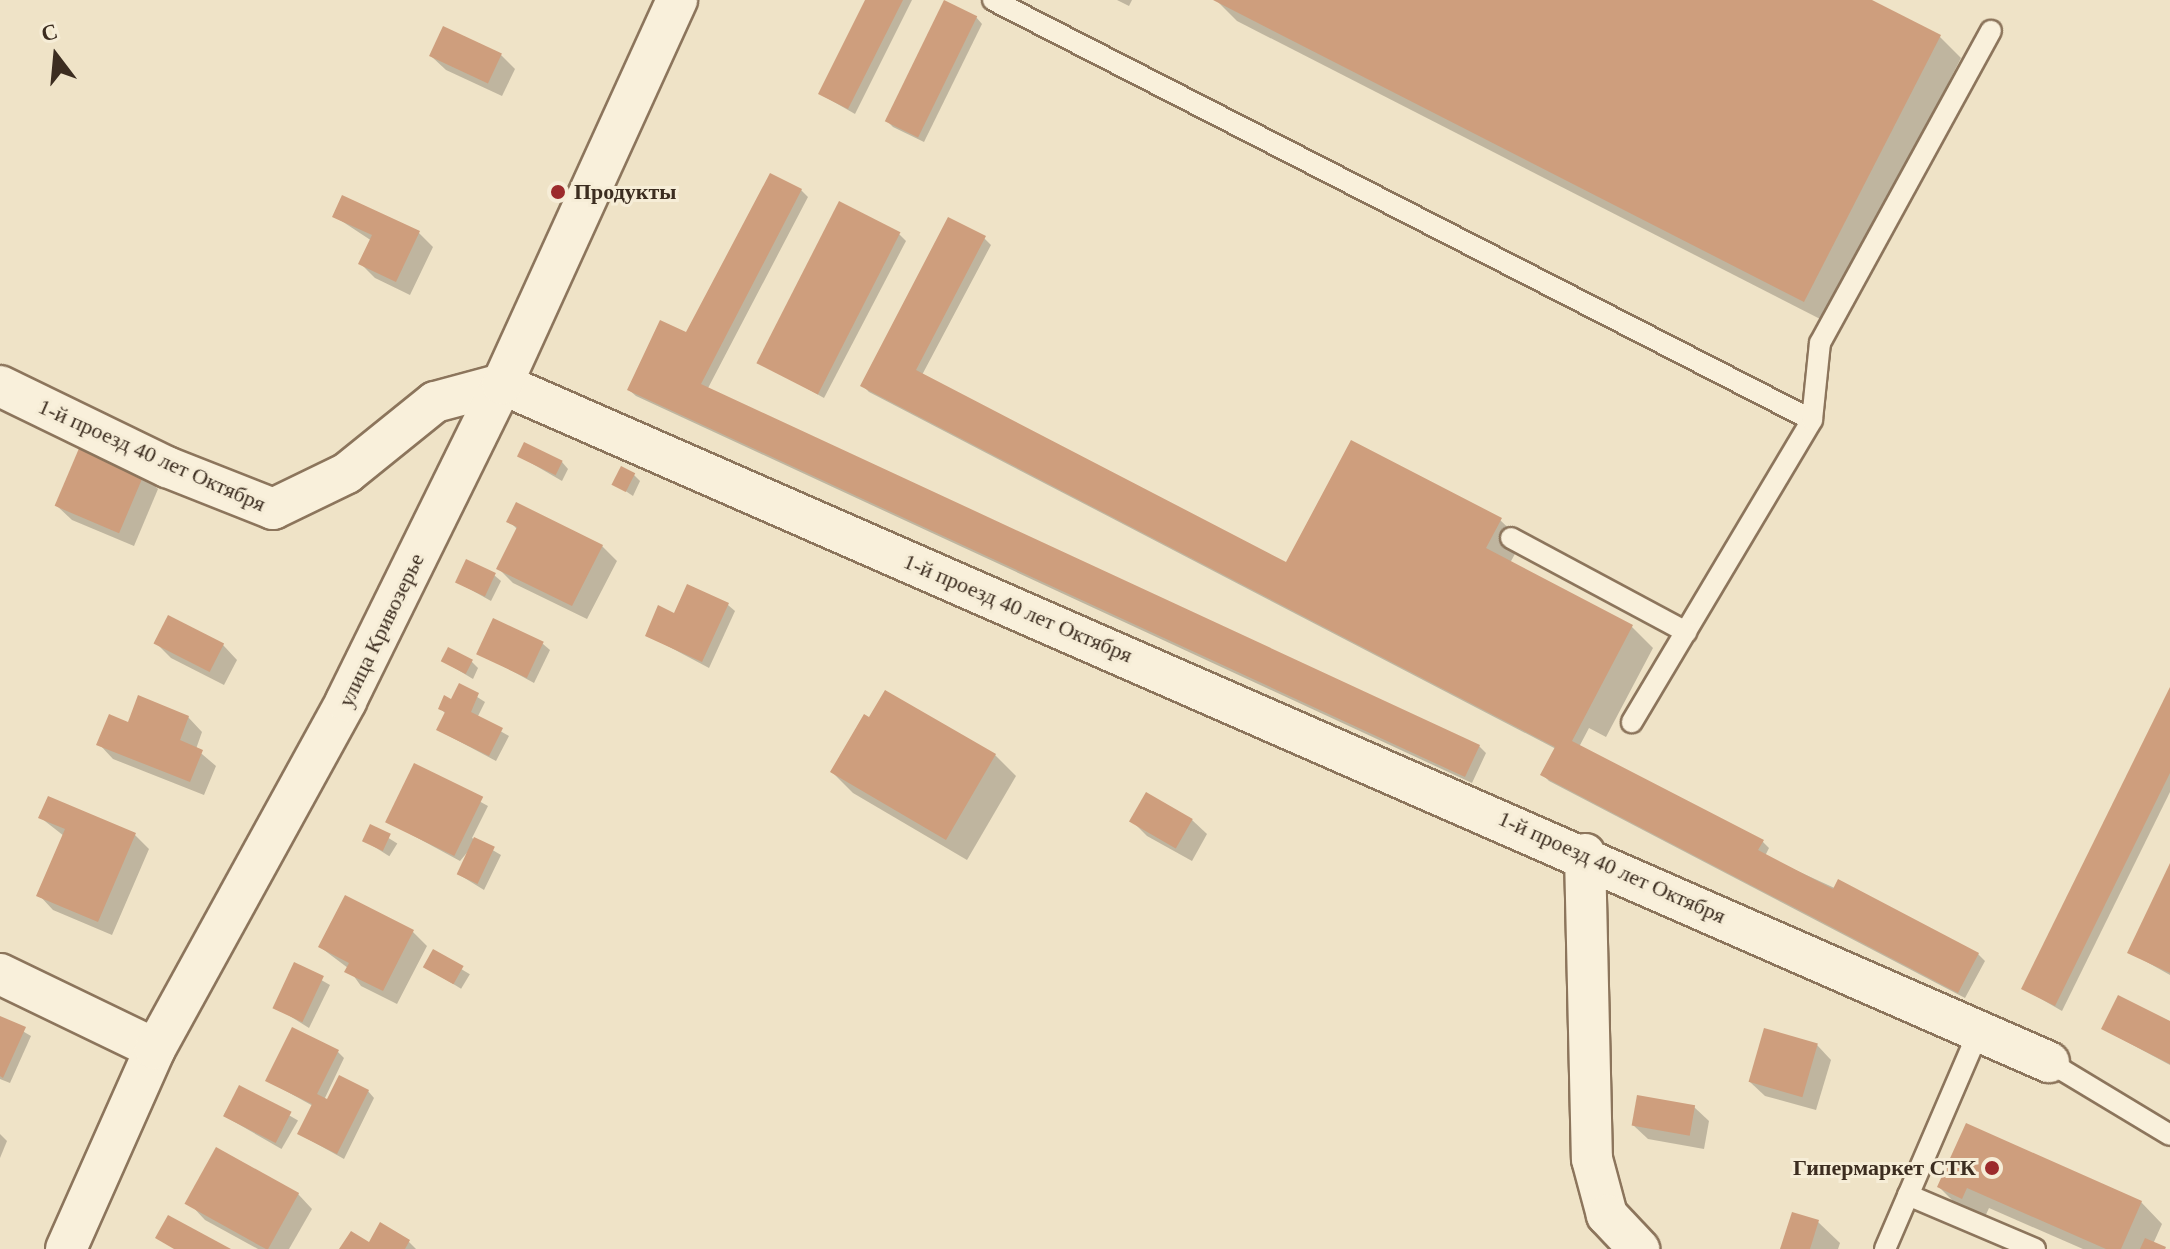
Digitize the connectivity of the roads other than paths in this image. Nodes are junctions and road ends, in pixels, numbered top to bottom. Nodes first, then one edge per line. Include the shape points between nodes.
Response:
1 (677, 0) edge
2 (993, 0) edge
3 (1991, 31) dead end
4 (502, 384) junction
5 (0, 386) edge
6 (1812, 420) junction
7 (1511, 538) dead end
8 (1686, 632) junction
9 (1632, 722) dead end
10 (1585, 854) junction
11 (0, 974) edge
12 (1979, 1031) junction
13 (155, 1049) junction
14 (2049, 1062) joint
15 (2170, 1135) edge
16 (1908, 1195) junction
17 (66, 1249) edge
18 (1639, 1249) edge
19 (1885, 1249) edge
20 (2035, 1249) edge

1 - 4 street, улица Кривозерье
2 - 6 lane
3 - 6 lane via 1820,343
4 - 5 street, 1-й проезд 40 лет Октября via 435,402 347,473 273,509 167,467
4 - 10 street, 1-й проезд 40 лет Октября
4 - 13 street, улица Кривозерье via 346,701
6 - 8 lane
7 - 8 lane
8 - 9 lane
10 - 12 street, 1-й проезд 40 лет Октября
10 - 18 street via 1592,1159 1607,1215
11 - 13 street
12 - 14 street, 1-й проезд 40 лет Октября
12 - 16 lane
13 - 17 street, улица Кривозерье
14 - 15 lane
16 - 19 lane
16 - 20 lane

